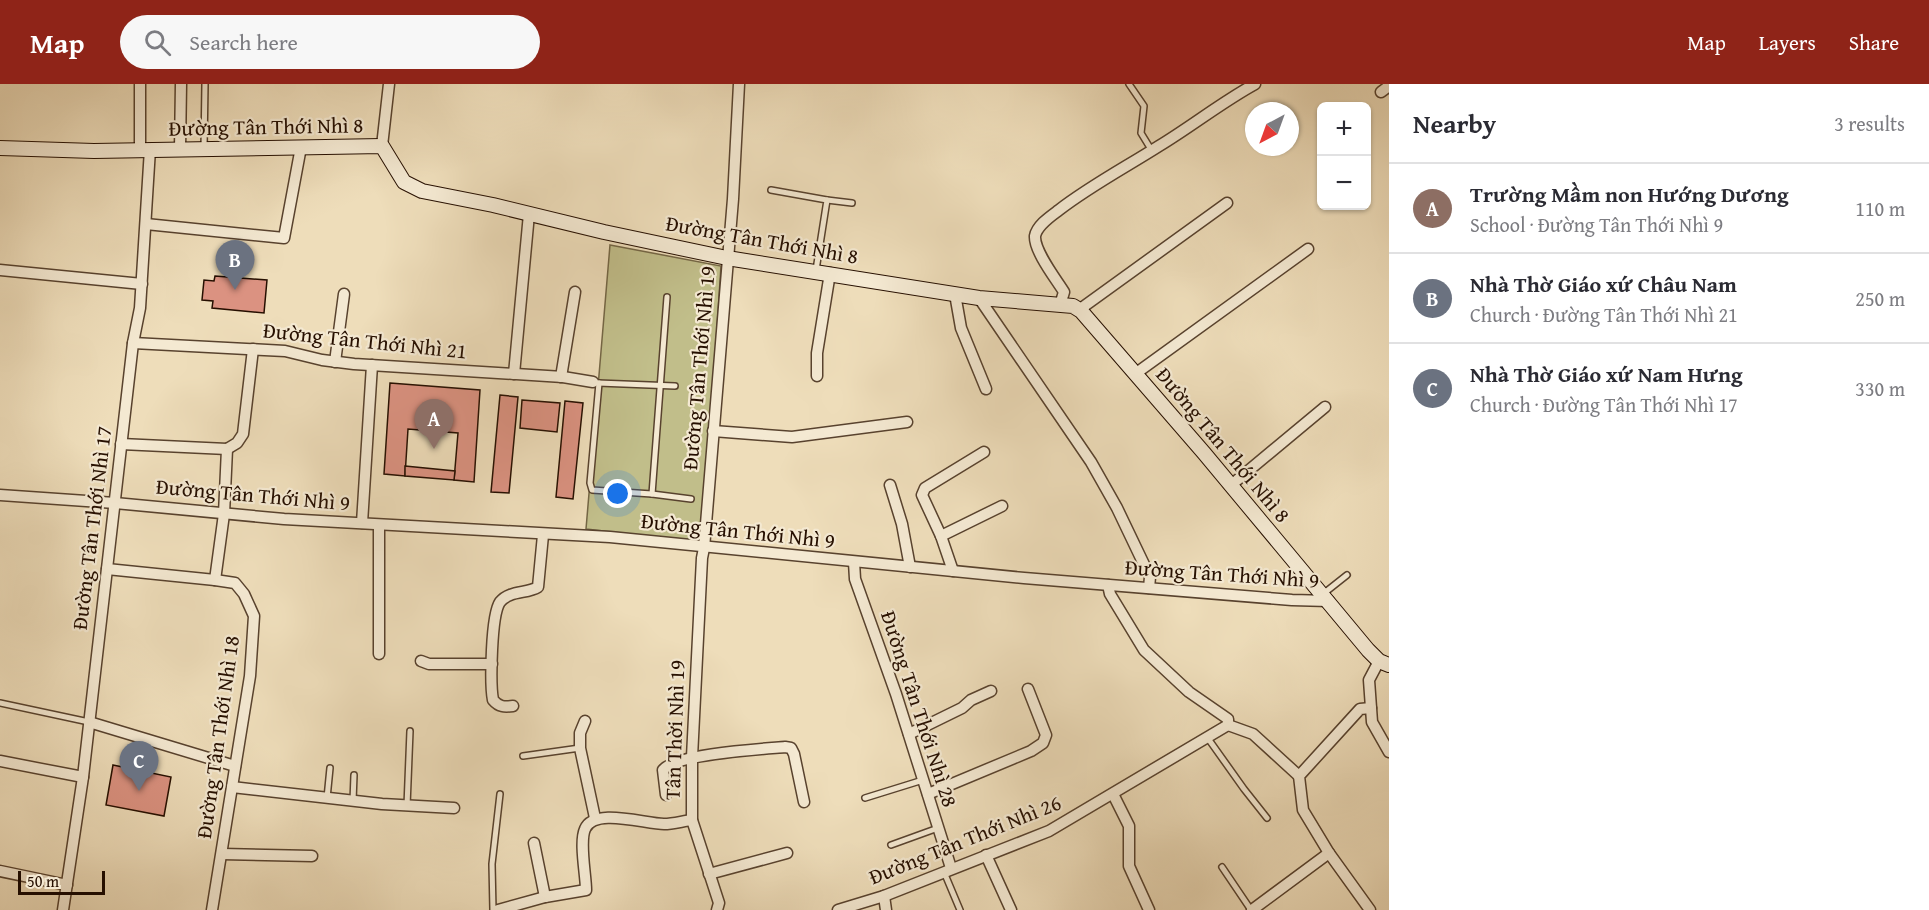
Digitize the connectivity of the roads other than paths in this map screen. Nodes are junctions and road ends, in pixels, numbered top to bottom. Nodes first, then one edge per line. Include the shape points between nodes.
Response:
1 (140, 84) edge
2 (181, 84) edge
3 (205, 84) edge
4 (389, 84) edge
5 (739, 84) edge
6 (1129, 84) edge
7 (1255, 84) edge
8 (382, 146) junction
9 (301, 147) junction
10 (0, 148) edge
11 (180, 148) junction
12 (204, 148) junction
13 (145, 149) junction
14 (1152, 151) junction
15 (771, 190) dead end
16 (827, 200) junction
17 (852, 203) dead end
18 (1227, 203) dead end
19 (529, 214) junction
20 (146, 224) junction
21 (1308, 249) dead end
22 (727, 258) junction
23 (0, 270) edge
24 (815, 271) junction
25 (830, 273) junction
26 (142, 284) junction
27 (575, 292) dead end
28 (344, 294) dead end
29 (955, 294) junction
30 (667, 297) dead end
31 (979, 298) junction
32 (1060, 305) junction
33 (1081, 310) junction
34 (133, 343) junction
35 (253, 349) junction
36 (335, 362) junction
37 (372, 365) junction
38 (514, 374) junction
39 (1135, 374) junction
40 (818, 376) dead end
41 (561, 377) junction
42 (596, 383) junction
43 (661, 385) junction
44 (675, 386) dead end
45 (986, 389) dead end
46 (1325, 406) dead end
47 (908, 422) dead end
48 (713, 431) junction
49 (121, 444) junction
50 (226, 449) junction
51 (984, 452) dead end
52 (890, 485) dead end
53 (1230, 486) junction
54 (652, 494) junction
55 (0, 495) edge
56 (691, 499) dead end
57 (115, 503) junction
58 (1002, 506) dead end
59 (224, 514) junction
60 (362, 523) junction
61 (379, 525) junction
62 (543, 535) junction
63 (941, 536) junction
64 (704, 548) junction
65 (854, 562) junction
66 (910, 567) junction
67 (107, 569) junction
68 (953, 571) junction
69 (1347, 575) dead end
70 (215, 580) junction
71 (1108, 585) junction
72 (1149, 588) junction
73 (1326, 597) junction
74 (379, 654) dead end
75 (421, 661) dead end
76 (1384, 663) edge
77 (492, 664) junction
78 (1028, 689) dead end
79 (991, 691) dead end
80 (0, 703) edge
81 (513, 706) dead end
82 (1371, 708) junction
83 (585, 721) dead end
84 (89, 722) junction
85 (1228, 725) junction
86 (410, 731) dead end
87 (909, 734) junction
88 (1208, 737) junction
89 (580, 748) junction
90 (1389, 753) edge
91 (523, 756) dead end
92 (692, 758) junction
93 (0, 761) edge
94 (235, 766) junction
95 (330, 768) dead end
96 (354, 774) dead end
97 (1299, 776) junction
98 (83, 777) junction
99 (923, 780) junction
100 (232, 787) junction
101 (500, 794) dead end
102 (928, 794) junction
103 (1113, 794) junction
104 (666, 795) dead end
105 (327, 798) junction
106 (865, 798) dead end
107 (353, 801) junction
108 (804, 802) dead end
109 (407, 806) junction
110 (454, 808) dead end
111 (595, 818) junction
112 (1268, 818) dead end
113 (692, 820) junction
114 (939, 828) junction
115 (534, 843) dead end
116 (891, 845) dead end
117 (787, 852) dead end
118 (1329, 853) junction
119 (222, 854) junction
120 (986, 855) junction
121 (312, 856) dead end
122 (1222, 867) dead end
123 (947, 869) junction
124 (0, 871) edge
125 (709, 874) junction
126 (67, 885) junction
127 (884, 896) junction
128 (545, 897) junction
129 (63, 910) edge
130 (212, 910) edge
131 (493, 910) edge
132 (498, 910) edge
133 (717, 910) edge
134 (838, 910) edge
135 (886, 910) edge
136 (960, 910) edge
137 (1011, 910) edge
138 (1149, 910) edge
139 (1252, 910) edge
140 (1371, 910) edge

1 - 13 street, Đường Tân Thới Nhì 17
2 - 11 street
3 - 12 lane
4 - 8 street
5 - 22 street, Đường Tân Thới Nhì 19
6 - 14 lane via 1144,106 1141,133
7 - 14 street
8 - 9 street, Đường Tân Thới Nhì 8
8 - 19 street, Đường Tân Thới Nhì 8 via 408,186
9 - 12 street, Đường Tân Thới Nhì 8
9 - 20 street via 284,238
10 - 13 street, Đường Tân Thới Nhì 8
11 - 12 street, Đường Tân Thới Nhì 8
11 - 13 street, Đường Tân Thới Nhì 8
13 - 20 street, Đường Tân Thới Nhì 17
14 - 32 street via 1061,209 1036,233 1038,250 1064,292
15 - 16 lane
16 - 17 lane
16 - 24 lane
18 - 33 street
19 - 22 street, Đường Tân Thới Nhì 8
19 - 38 street
20 - 26 street, Đường Tân Thới Nhì 17
21 - 39 street
22 - 24 street, Đường Tân Thới Nhì 8
22 - 48 street, Đường Tân Thới Nhì 19
23 - 26 street
24 - 25 street, Đường Tân Thới Nhì 8
25 - 29 street, Đường Tân Thới Nhì 8
25 - 40 street via 817,353
26 - 34 street, Đường Tân Thới Nhì 17
27 - 41 street
28 - 36 street
29 - 31 street, Đường Tân Thới Nhì 8
29 - 45 street via 961,328
30 - 43 lane
31 - 32 street, Đường Tân Thới Nhì 8
31 - 72 street via 1091,462 1150,578
32 - 33 street, Đường Tân Thới Nhì 8
33 - 39 street, Đường Tân Thới Nhì 8
34 - 35 street, Đường Tân Thới Nhì 21
34 - 49 street, Đường Tân Thới Nhì 17
35 - 36 street, Đường Tân Thới Nhì 21 via 285,351
35 - 50 street via 243,434
36 - 37 street, Đường Tân Thới Nhì 21
37 - 38 street, Đường Tân Thới Nhì 21
37 - 60 street
38 - 41 street, Đường Tân Thới Nhì 21
39 - 53 street, Đường Tân Thới Nhì 8
41 - 42 street, Đường Tân Thới Nhì 21
42 - 43 lane
42 - 54 lane via 590,488
43 - 44 lane
43 - 54 lane
46 - 53 street
47 - 48 street via 792,437
48 - 64 street, Đường Tân Thới Nhì 19
49 - 50 street
49 - 57 street, Đường Tân Thới Nhì 17
50 - 59 street
51 - 63 street via 925,488 923,501
52 - 66 street
53 - 73 street, Đường Tân Thới Nhì 8
54 - 56 lane
55 - 57 street, Đường Tân Thới Nhì 9
57 - 59 street, Đường Tân Thới Nhì 9
57 - 67 street, Đường Tân Thới Nhì 17
58 - 63 street
59 - 60 street, Đường Tân Thới Nhì 9
59 - 70 street
60 - 61 street, Đường Tân Thới Nhì 9
61 - 62 street, Đường Tân Thới Nhì 9
61 - 74 street
62 - 64 street, Đường Tân Thới Nhì 9 via 610,537
62 - 77 street via 538,587 510,595 499,603
63 - 68 street
64 - 65 street, Đường Tân Thới Nhì 9
64 - 92 street, Tân Thời Nhì 19
65 - 66 street, Đường Tân Thới Nhì 9
65 - 87 street, Đường Tân Thới Nhì 28 via 855,579
66 - 68 street, Đường Tân Thới Nhì 9
67 - 70 street
67 - 84 street, Đường Tân Thới Nhì 17
68 - 71 street, Đường Tân Thới Nhì 9
69 - 73 lane
70 - 94 street, Đường Tân Thới Nhì 18 via 235,583 254,616 250,676
71 - 72 street, Đường Tân Thới Nhì 9
71 - 85 street via 1144,650 1189,692 1228,719
72 - 73 street, Đường Tân Thới Nhì 9 via 1292,600
73 - 76 street, Đường Tân Thới Nhì 8
75 - 77 street
76 - 82 street via 1369,680
77 - 81 street via 493,700 502,707
78 - 102 street via 1046,735 1043,743
79 - 87 street
80 - 84 lane
82 - 90 street via 1371,722
82 - 97 street via 1360,709
83 - 89 street
84 - 94 street
84 - 98 street, Đường Tân Thới Nhì 17
85 - 88 street, Đường Tân Thới Nhì 26
85 - 97 street via 1253,734
86 - 109 lane
87 - 99 street, Đường Tân Thới Nhì 28
88 - 103 street, Đường Tân Thới Nhì 26
88 - 112 lane
89 - 91 lane
89 - 111 street
92 - 104 street via 664,767
92 - 108 street via 791,748
92 - 113 street, Tân Thời Nhì 19
93 - 98 street
94 - 100 street, Đường Tân Thới Nhì 18
95 - 105 lane
96 - 107 lane
97 - 118 street via 1303,810
98 - 126 street, Đường Tân Thới Nhì 17
99 - 102 street, Đường Tân Thới Nhì 28
99 - 106 lane
100 - 105 street
100 - 119 street, Đường Tân Thới Nhì 18
101 - 131 lane via 492,864
102 - 114 street, Đường Tân Thới Nhì 28
103 - 120 street, Đường Tân Thới Nhì 26 via 1050,831
103 - 138 street via 1129,826 1129,866
105 - 107 street
107 - 109 street
109 - 110 street
111 - 113 street via 665,824
111 - 128 street via 583,836 586,890
113 - 125 street, Tân Thời Nhì 19
114 - 116 lane
114 - 123 street, Đường Tân Thới Nhì 28
115 - 128 street
117 - 125 street
118 - 139 street
118 - 140 street
119 - 121 street
119 - 130 street, Đường Tân Thới Nhì 18
120 - 123 street, Đường Tân Thới Nhì 26
120 - 137 street
122 - 139 lane
123 - 127 street, Đường Tân Thới Nhì 26
123 - 136 lane
124 - 126 street
125 - 133 street, Tân Thời Nhì 19
126 - 129 street, Đường Tân Thới Nhì 17
127 - 134 street, Đường Tân Thới Nhì 26
127 - 135 street
128 - 132 street

